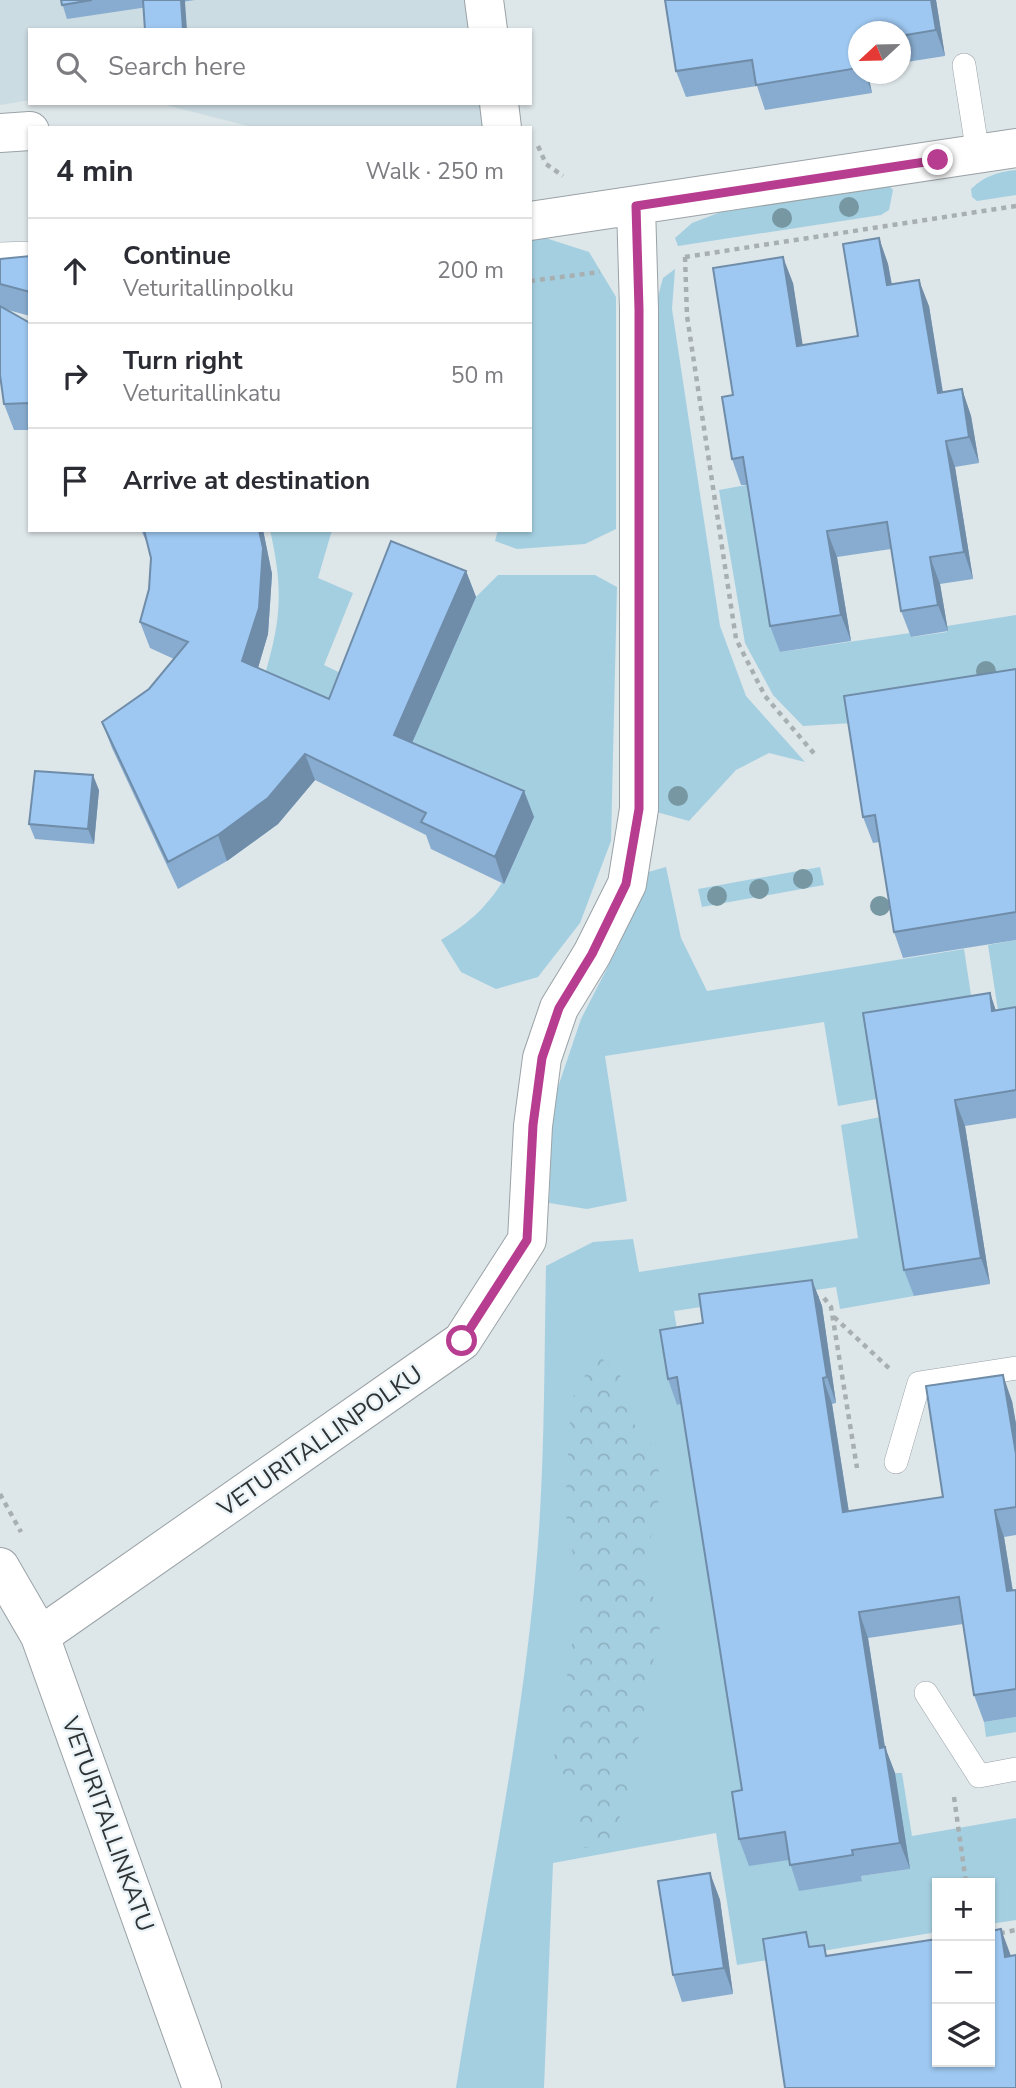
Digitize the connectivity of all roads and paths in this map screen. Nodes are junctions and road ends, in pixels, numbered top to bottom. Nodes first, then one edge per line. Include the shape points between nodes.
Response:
1 (484, 0) edge
2 (488, 28) edge
3 (964, 65) dead end
4 (499, 105) edge
5 (502, 126) edge
6 (28, 131) edge
7 (0, 133) edge
8 (1016, 148) edge
9 (978, 154) junction
10 (636, 206) junction
11 (1016, 206) edge
12 (532, 220) edge
13 (28, 253) edge
14 (0, 254) edge
15 (685, 257) junction
16 (638, 266) junction
17 (532, 281) edge
18 (817, 757) dead end
19 (801, 1300) edge
20 (833, 1315) junction
21 (1016, 1368) edge
22 (916, 1393) junction
23 (896, 1462) dead end
24 (857, 1468) dead end
25 (0, 1567) edge
26 (40, 1636) junction
27 (926, 1693) dead end
28 (1016, 1769) edge
29 (953, 1788) dead end
30 (965, 1878) edge
31 (1016, 1930) edge
32 (995, 1934) edge
33 (202, 2088) edge

1 - 2 street
3 - 9 lane
4 - 5 street
6 - 7 street
8 - 9 street
9 - 10 street
10 - 12 street
10 - 16 street, VETURITALLINPOLKU
11 - 15 path
13 - 14 lane
15 - 16 path
15 - 18 path via 687,316 736,639 765,696
16 - 17 path
16 - 26 street, VETURITALLINPOLKU via 639,809 626,884 559,1008 542,1058 527,1240 462,1341
19 - 20 path via 824,1298
20 - 22 path
20 - 24 path
21 - 22 lane via 919,1383
22 - 23 lane
25 - 26 street, VETURITALLINKATU
26 - 33 street, VETURITALLINKATU
27 - 28 lane via 979,1776
29 - 30 path
31 - 32 path

